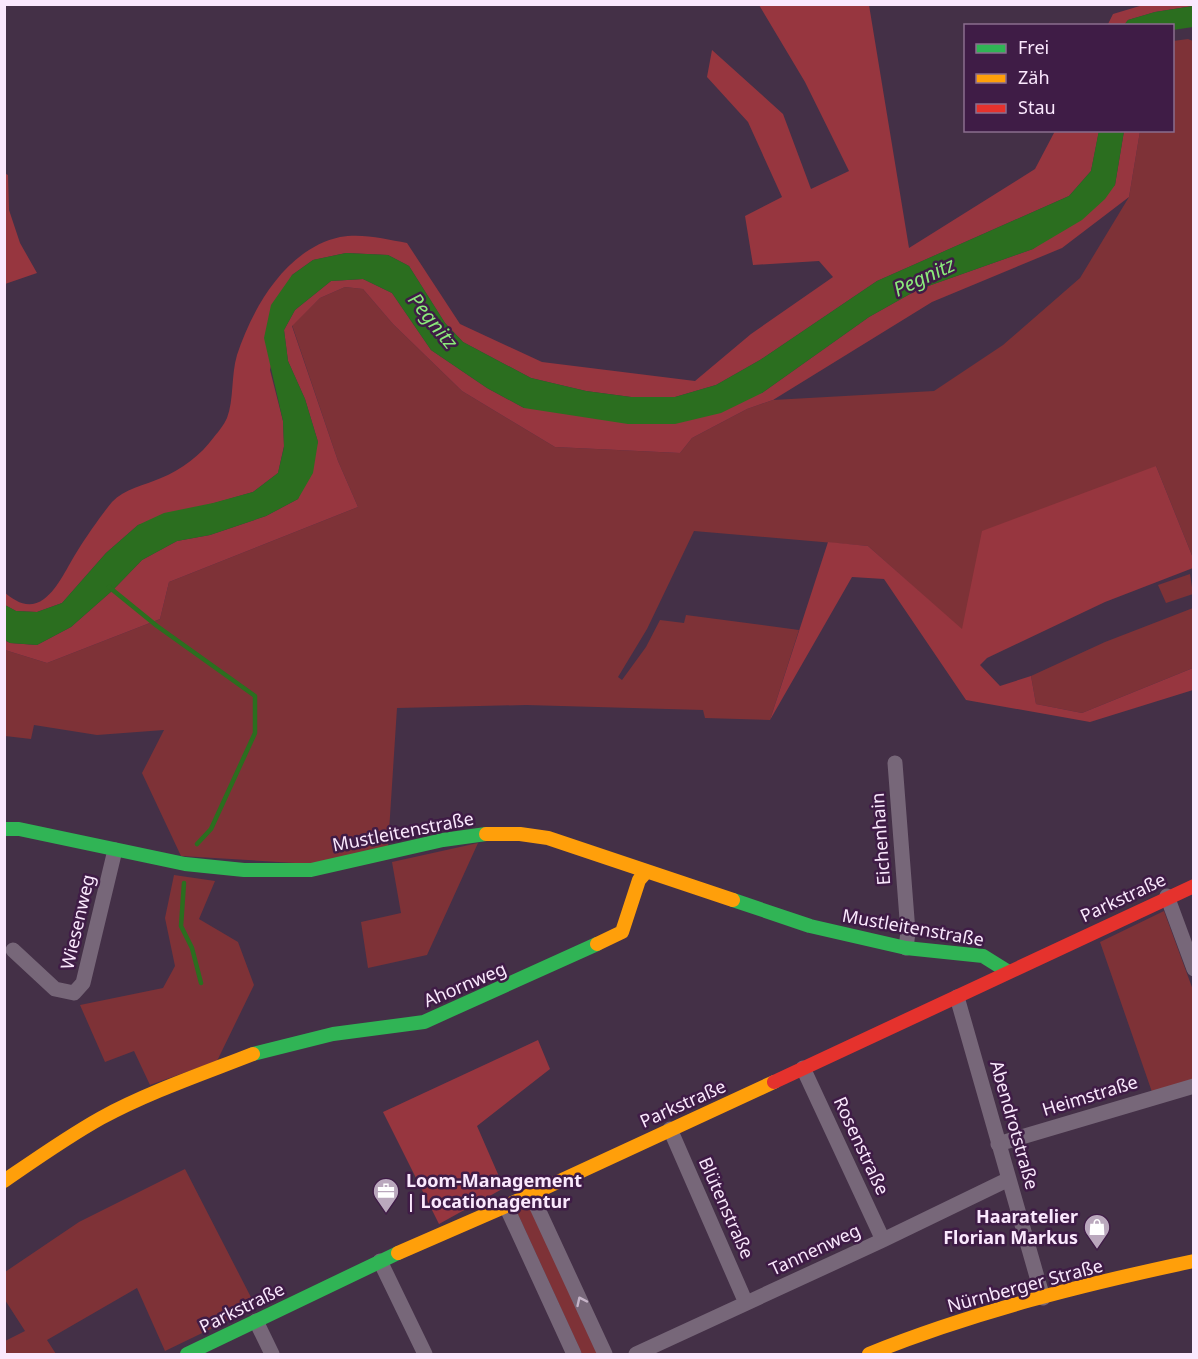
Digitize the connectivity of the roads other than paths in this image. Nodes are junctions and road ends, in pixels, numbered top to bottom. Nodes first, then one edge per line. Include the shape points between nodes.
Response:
1 (895, 763) dead end
2 (4, 829) edge
3 (115, 850) junction
4 (647, 871) junction
5 (1194, 886) edge
6 (1167, 896) junction
7 (906, 948) junction
8 (13, 950) dead end
9 (1194, 969) edge
10 (1007, 971) junction
11 (957, 997) junction
12 (802, 1068) junction
13 (1194, 1086) edge
14 (670, 1129) junction
15 (998, 1144) junction
16 (7, 1174) edge
17 (1009, 1179) junction
18 (531, 1194) junction
19 (506, 1206) junction
20 (883, 1240) junction
21 (1194, 1261) edge
22 (380, 1262) junction
23 (1043, 1298) junction
24 (746, 1303) junction
25 (256, 1321) junction
26 (187, 1354) edge
27 (272, 1354) edge
28 (424, 1354) edge
29 (574, 1354) edge
30 (605, 1354) edge
31 (636, 1354) edge
32 (869, 1354) edge

1 - 7 street, Eichenhain
2 - 3 street, Mustleitenstraße
3 - 4 street, Mustleitenstraße via 185,864 244,870 310,870 443,840 520,834 548,838
3 - 8 street, Wiesenweg via 84,983 74,993 55,989
4 - 7 street, Mustleitenstraße via 810,926
4 - 16 street, Ahornweg via 639,880 621,932 424,1022 333,1034 260,1052 181,1082 103,1117
5 - 6 street, Parkstraße
6 - 9 street
6 - 10 street, Parkstraße
7 - 10 street, Mustleitenstraße via 983,956
10 - 11 street, Parkstraße
11 - 12 street, Parkstraße
11 - 15 street, Abendrotstraße
12 - 14 street, Parkstraße
12 - 20 street, Rosenstraße
13 - 15 street, Heimstraße
14 - 18 street, Parkstraße
14 - 24 street, Blütenstraße
15 - 17 street, Abendrotstraße
17 - 20 street, Tannenweg
17 - 23 street, Abendrotstraße
18 - 19 street, Parkstraße
30 -> 18 street
19 - 22 street, Parkstraße
19 - 29 street
20 - 24 street, Tannenweg
21 - 23 street, Nürnberger Straße
22 - 25 street, Parkstraße
22 - 28 street
23 - 32 street, Nürnberger Straße
24 - 31 street, Tannenweg
25 - 26 street, Parkstraße
25 - 27 street

